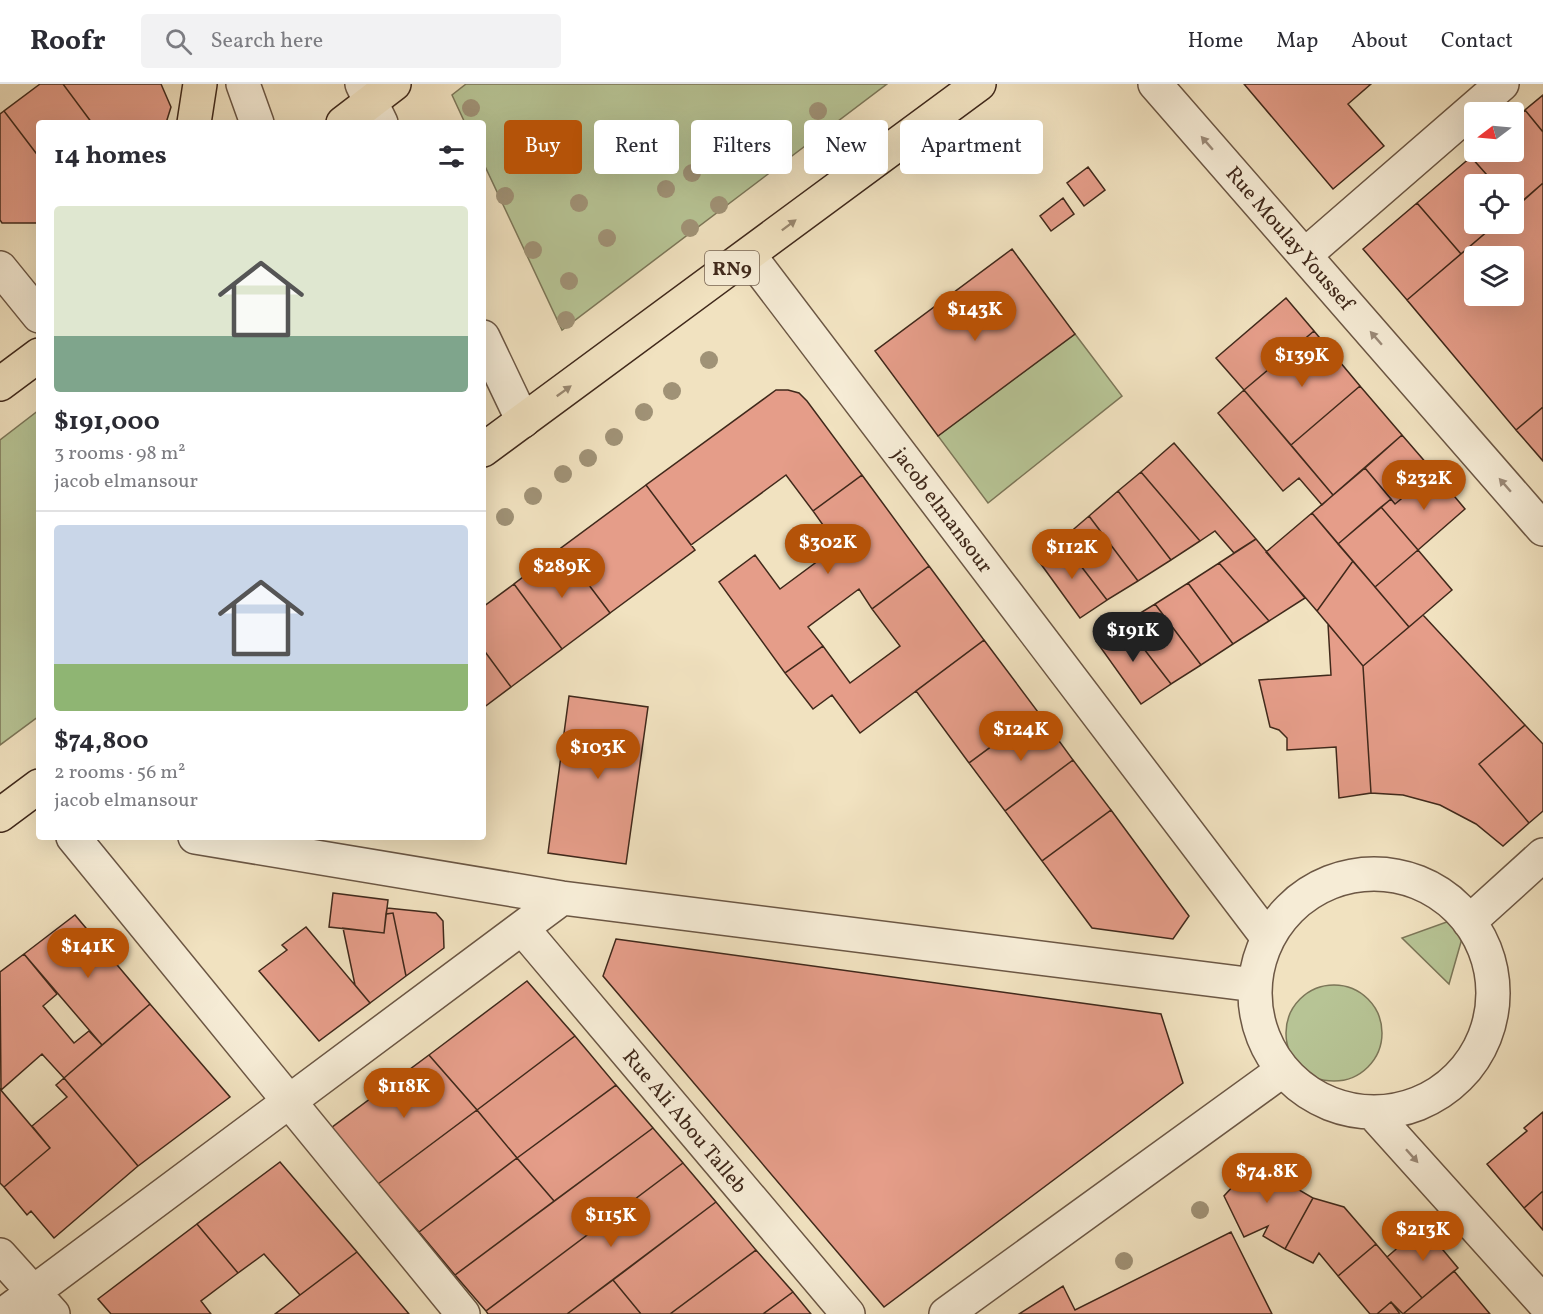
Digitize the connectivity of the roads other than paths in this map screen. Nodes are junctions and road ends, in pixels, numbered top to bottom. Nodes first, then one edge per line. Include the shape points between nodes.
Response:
1 (200, 84) edge
2 (243, 84) edge
3 (979, 84) edge
4 (1155, 84) edge
5 (1502, 84) edge
6 (377, 98) edge
7 (194, 120) edge
8 (256, 120) edge
9 (347, 120) edge
10 (749, 255) junction
11 (1305, 255) junction
12 (0, 268) edge
13 (36, 312) edge
14 (486, 343) edge
15 (36, 357) edge
16 (0, 384) edge
17 (523, 421) junction
18 (486, 448) edge
19 (1543, 529) edge
20 (36, 791) edge
21 (0, 815) edge
22 (75, 840) edge
23 (213, 840) edge
24 (1543, 855) edge
25 (562, 898) junction
26 (1469, 922) junction
27 (522, 928) junction
28 (1268, 938) junction
29 (1255, 985) junction
30 (1283, 1070) junction
31 (289, 1101) junction
32 (1372, 1112) junction
33 (0, 1255) edge
34 (1543, 1302) edge
35 (43, 1303) edge
36 (4, 1314) edge
37 (463, 1314) edge
38 (848, 1314) edge
39 (946, 1314) edge

1 - 7 main road
2 - 8 street
10 -> 3 main road, RN9
11 -> 4 street, Rue Moulay Youssef
5 - 11 street
6 - 9 main road
17 -> 10 main road, RN9
10 - 28 street, jacob elmansour
19 -> 11 street, Rue Moulay Youssef
12 - 13 street
14 - 17 street
15 - 16 main road
17 - 18 main road, RN9
20 - 21 main road
22 - 31 street
23 - 25 street
24 - 26 street
25 - 27 street
25 - 29 street
26 - 28 street via 1426,886 1393,875 1359,874 1326,883 1307,894 1282,917
26 - 32 street via 1485,953 1493,988 1489,1024 1480,1046 1460,1075 1432,1097 1398,1110
27 - 31 street
27 - 38 street, Rue Ali Abou Talleb
28 - 29 street
29 - 30 street via 1260,1030
30 - 32 street via 1317,1098 1347,1110
30 - 39 street
31 - 35 street
31 - 37 street
32 -> 34 street
33 - 35 street
35 - 36 street

